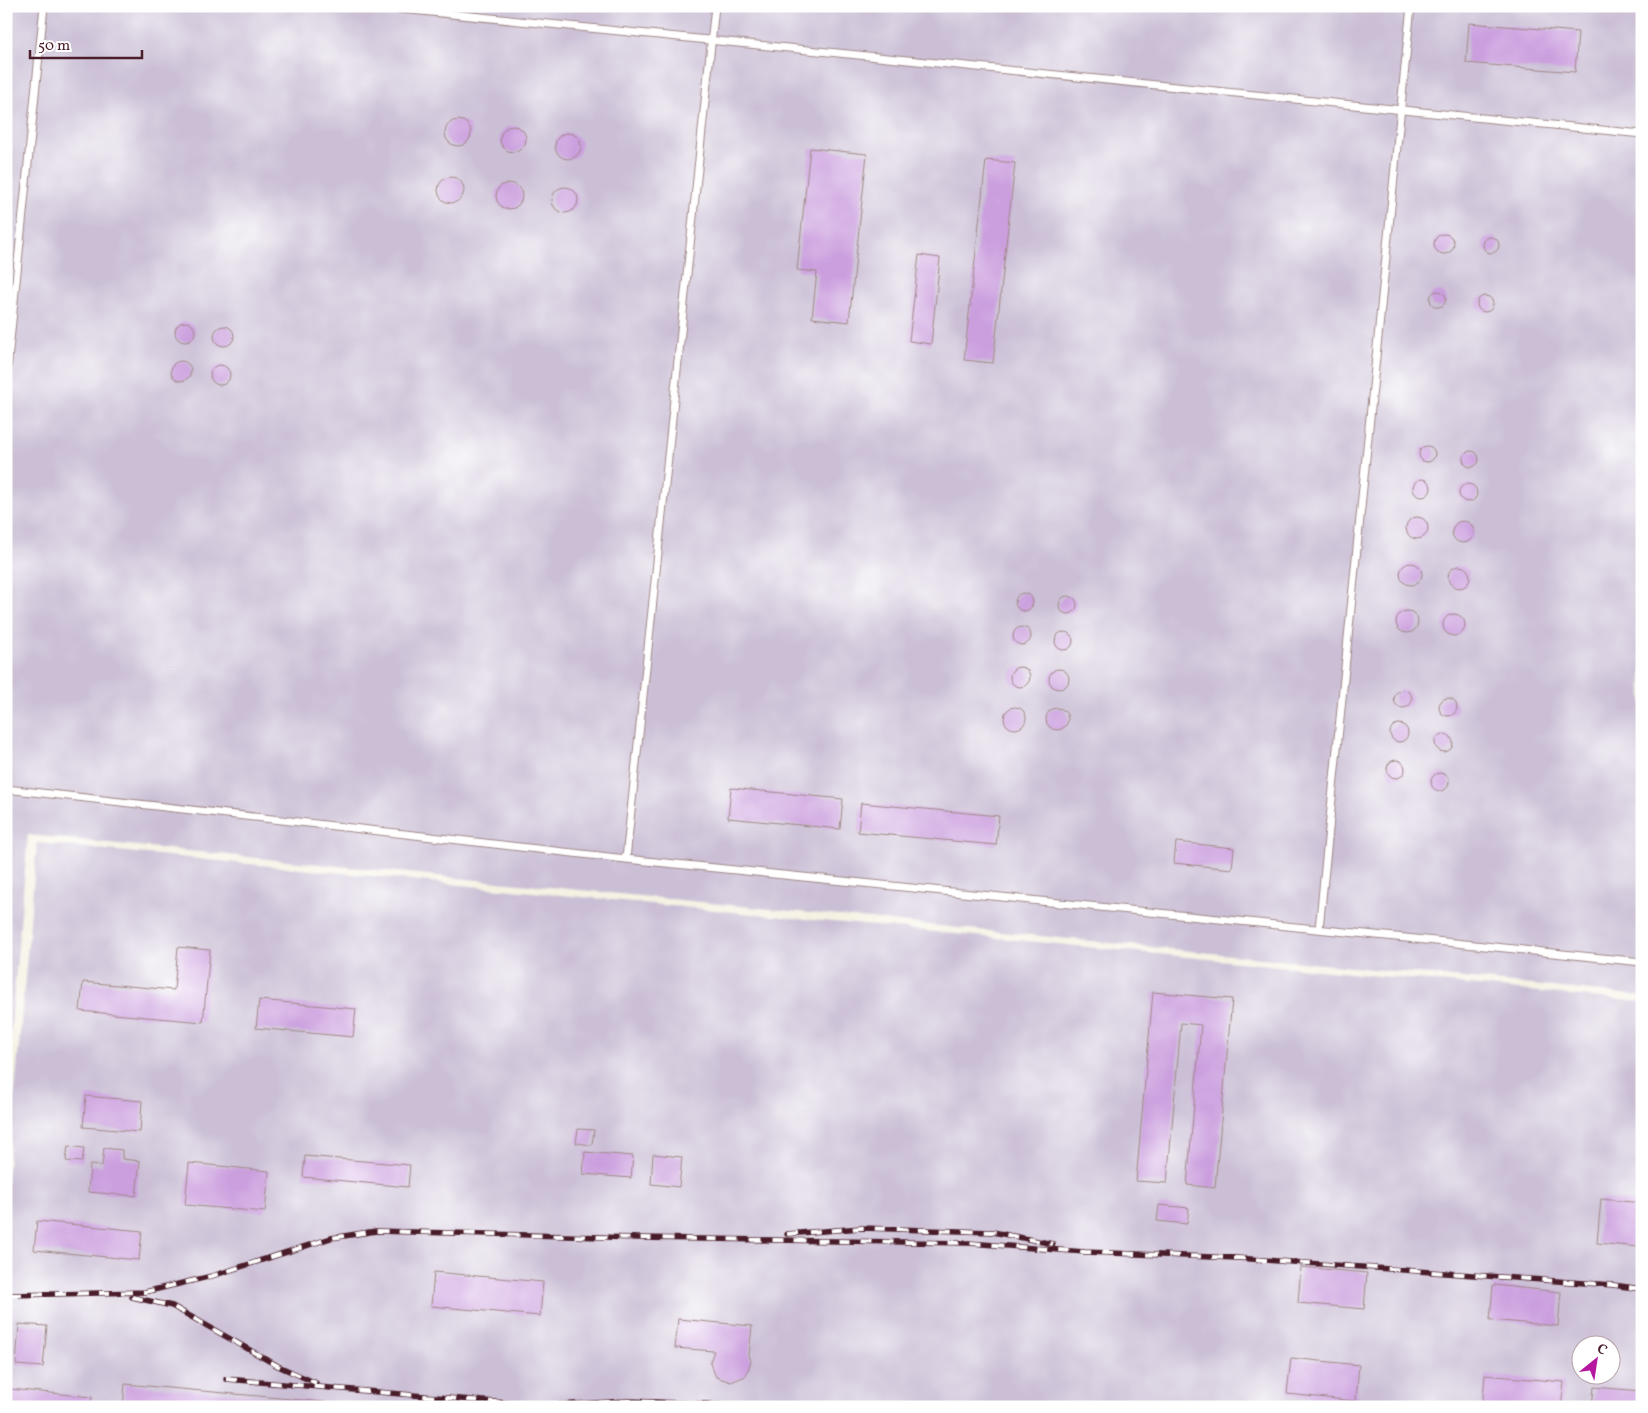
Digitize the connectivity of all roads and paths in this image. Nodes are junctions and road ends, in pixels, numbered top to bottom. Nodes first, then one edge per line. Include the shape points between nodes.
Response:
1 (44, 6) edge
2 (371, 6) edge
3 (715, 6) edge
4 (1410, 6) edge
5 (711, 40) junction
6 (1400, 110) junction
7 (1642, 134) edge
8 (6, 380) edge
9 (6, 789) edge
10 (626, 859) junction
11 (1319, 929) junction
12 (1642, 962) edge

1 - 8 lane
2 - 5 lane
3 - 5 lane
4 - 6 lane
5 - 6 lane
5 - 10 lane
6 - 7 lane
6 - 11 lane
9 - 10 lane
10 - 11 lane
11 - 12 lane

